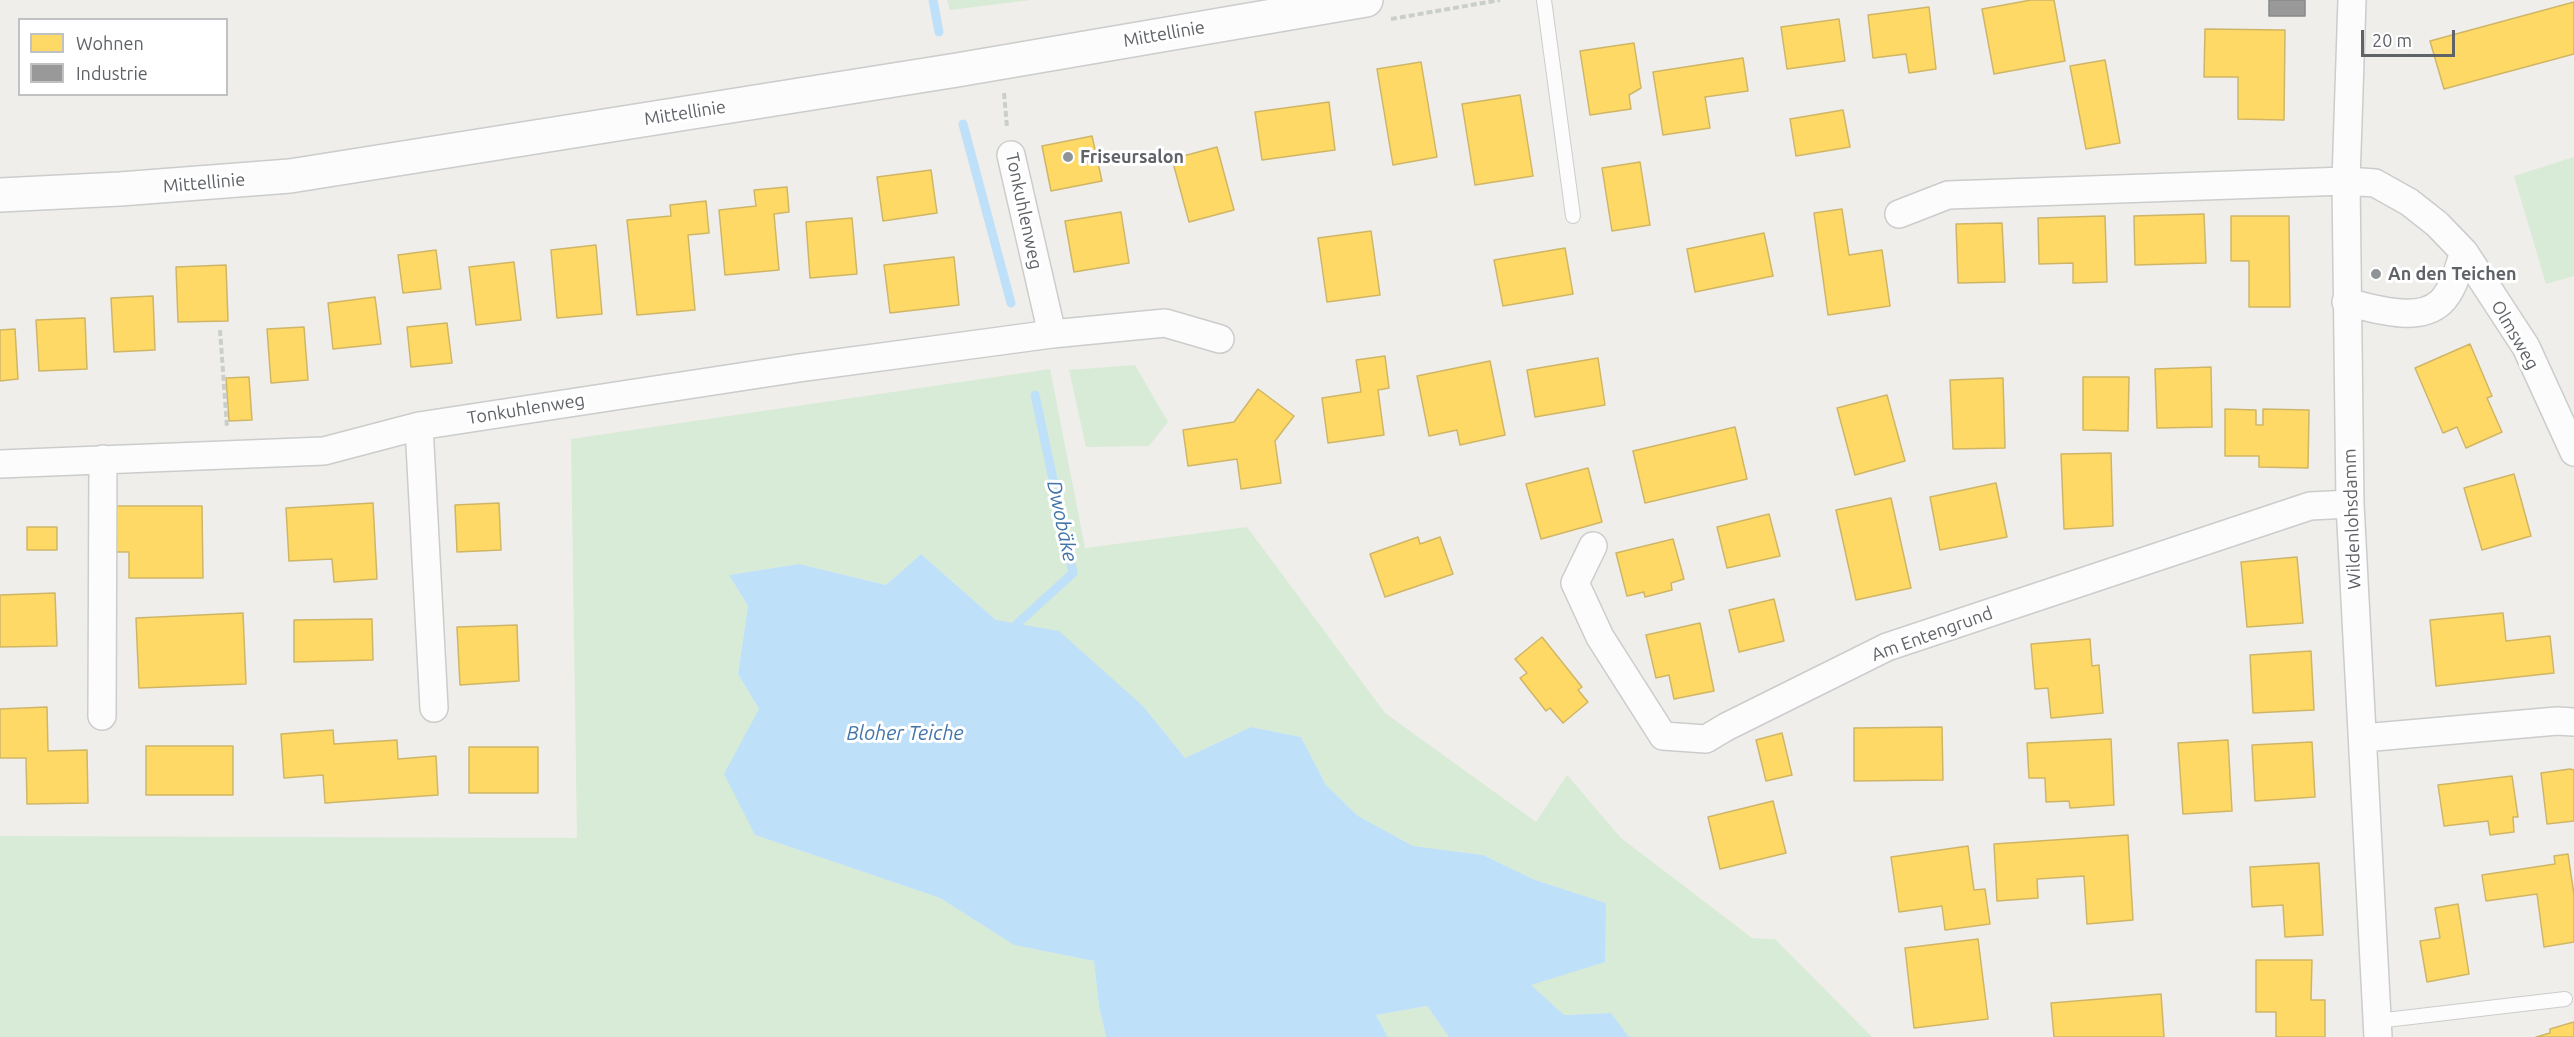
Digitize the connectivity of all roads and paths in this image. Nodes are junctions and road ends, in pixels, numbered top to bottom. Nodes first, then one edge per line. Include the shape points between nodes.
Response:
1 (1500, 0) edge
2 (1544, 0) edge
3 (2352, 0) edge
4 (1378, 10) edge
5 (1004, 87) dead end
6 (1011, 155) joint
7 (2346, 181) junction
8 (0, 195) edge
9 (1899, 214) dead end
10 (1573, 216) dead end
11 (2464, 252) junction
12 (2346, 302) junction
13 (220, 330) dead end
14 (1052, 334) junction
15 (1220, 339) dead end
16 (419, 426) junction
17 (2574, 452) edge
18 (229, 454) junction
19 (103, 459) junction
20 (0, 464) edge
21 (2350, 504) junction
22 (1593, 546) dead end
23 (434, 708) dead end
24 (102, 716) dead end
25 (2574, 722) edge
26 (2363, 738) junction
27 (2565, 999) dead end
28 (2378, 1029) edge

1 - 4 path
2 - 10 lane
3 - 7 street, Wildenlohsdamm
4 - 8 street, Mittellinie via 945,71 290,176
5 - 6 path, Tonkuhlenweg
6 - 14 street, Tonkuhlenweg
7 - 9 street via 1948,195
7 - 11 street, Olmsweg via 2375,183 2409,202
7 - 12 street, Wildenlohsdamm
11 - 12 street via 2455,280 2440,303 2417,313 2391,313
11 - 17 street, Olmsweg via 2526,347
12 - 21 street, Wildenlohsdamm
13 - 18 path
14 - 15 street, Tonkuhlenweg via 1165,323
14 - 16 street, Tonkuhlenweg
16 - 18 street, Tonkuhlenweg via 324,451
16 - 23 street
18 - 19 street, Tonkuhlenweg
19 - 20 street, Tonkuhlenweg
19 - 24 street
21 - 22 street, Am Entengrund via 2310,507 1887,647 1706,739 1663,736 1600,637 1575,583
21 - 26 street, Wildenlohsdamm
25 - 26 street
26 - 28 street, Wildenlohsdamm
27 - 28 lane

